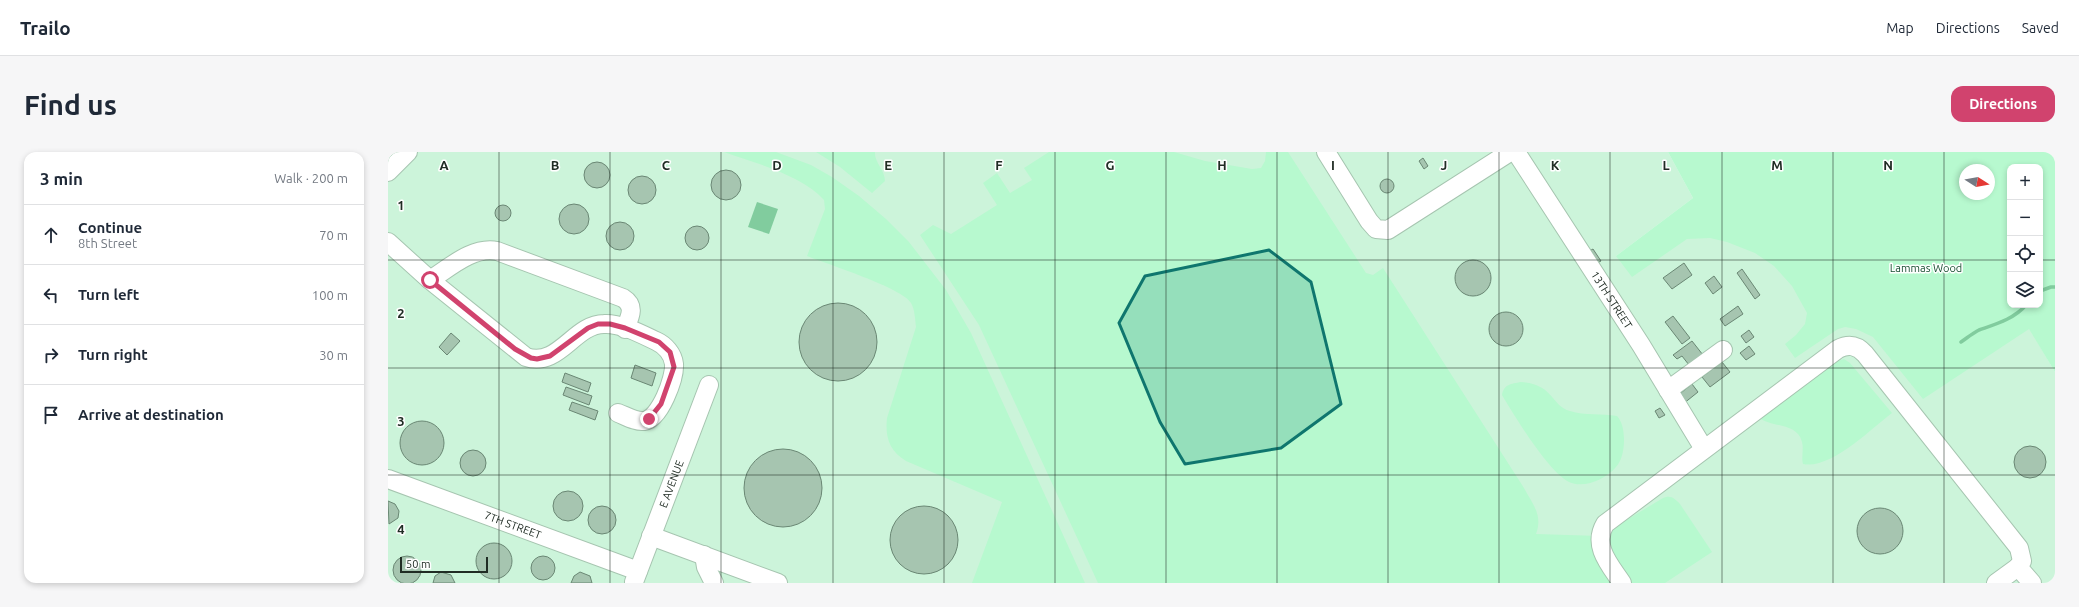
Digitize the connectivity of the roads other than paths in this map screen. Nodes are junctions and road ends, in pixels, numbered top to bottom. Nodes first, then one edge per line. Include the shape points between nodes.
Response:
1 (408, 152) edge
2 (1326, 152) edge
3 (1510, 152) edge
4 (1516, 152) edge
5 (388, 172) edge
6 (388, 242) edge
7 (430, 280) junction
8 (625, 328) junction
9 (1723, 350) dead end
10 (708, 385) dead end
11 (1668, 390) junction
12 (618, 413) dead end
13 (1704, 449) junction
14 (388, 479) edge
15 (651, 536) junction
16 (704, 555) junction
17 (2018, 567) junction
18 (636, 577) edge
19 (714, 583) edge
20 (778, 583) edge
21 (1622, 583) edge
22 (1996, 583) edge
23 (2032, 583) edge

1 - 5 lane
2 - 3 lane via 1369,221 1376,229 1388,230
4 - 11 lane, 13TH STREET
6 - 7 lane
7 - 8 lane via 515,349 531,358 550,356 593,326 604,324
7 - 8 lane via 475,253 497,251 623,298 632,308
8 - 12 lane via 663,345 672,357 674,367 661,404 653,416 644,421
9 - 11 lane
10 - 15 lane, E AVENUE
11 - 13 lane, 13TH STREET
13 - 17 lane via 1838,349 1845,346 1856,347 1865,354 2019,548 2022,561
13 - 21 lane via 1605,524 1601,530 1600,544 1604,557
14 - 18 lane, 7TH STREET
15 - 16 lane
15 - 18 lane, E AVENUE
16 - 19 lane via 706,567
16 - 20 lane
17 - 22 lane
17 - 23 lane

